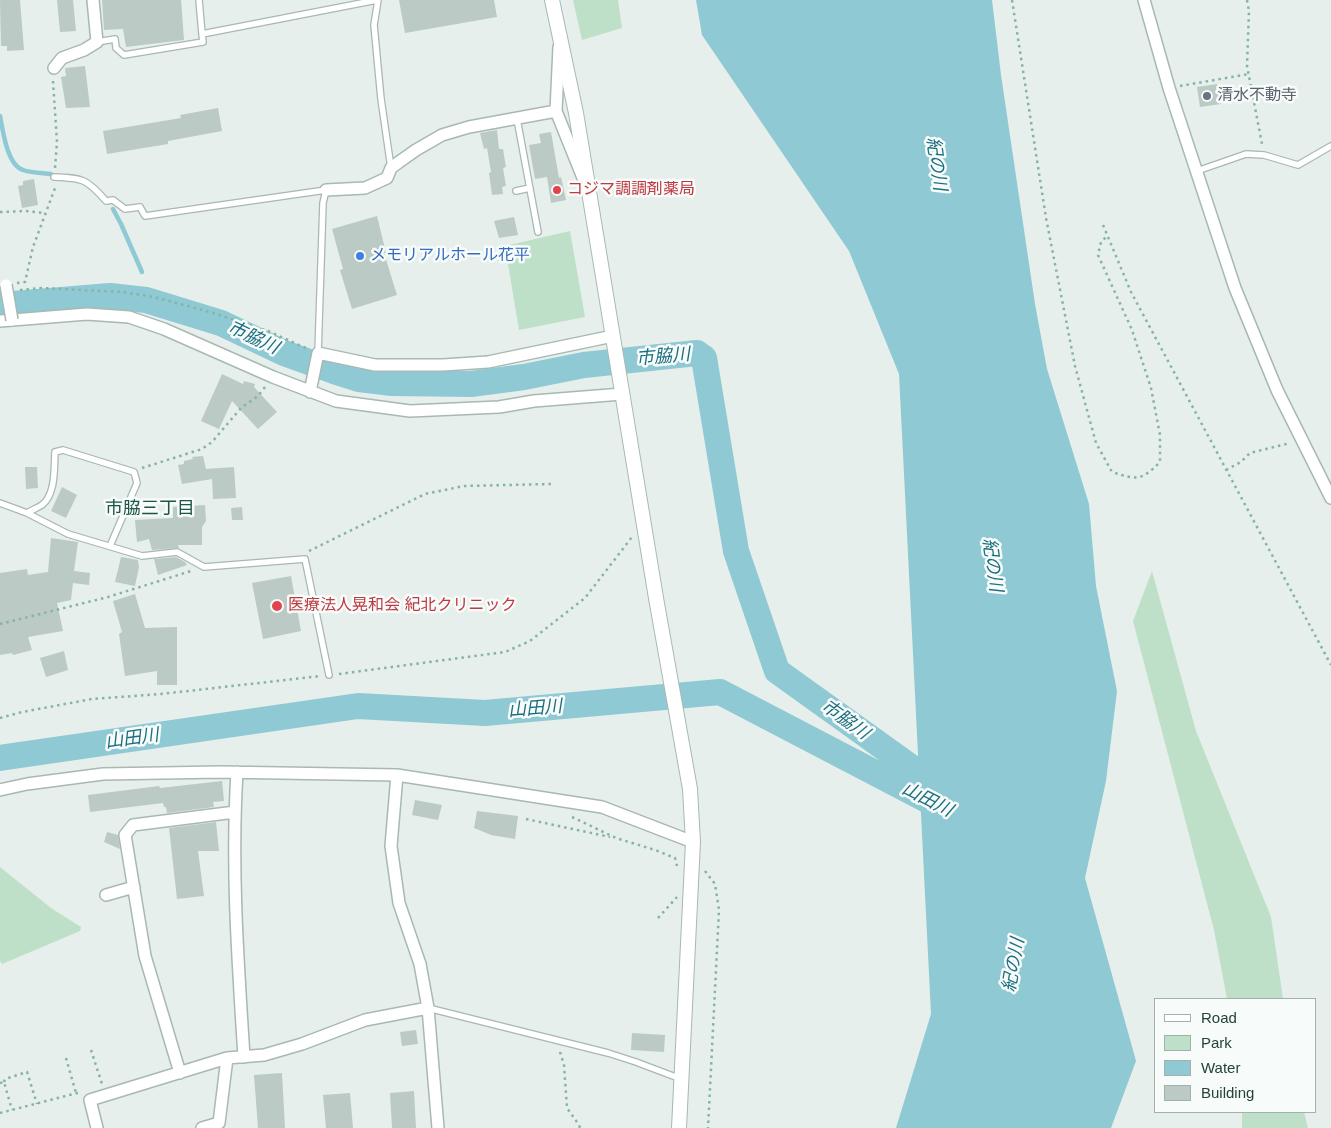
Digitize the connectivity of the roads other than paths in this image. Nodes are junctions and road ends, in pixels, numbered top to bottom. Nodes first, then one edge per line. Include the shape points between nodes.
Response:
1 (94, 0) edge
2 (199, 0) edge
3 (378, 0) edge
4 (552, 0) edge
5 (1144, 0) edge
6 (202, 34) junction
7 (560, 38) junction
8 (97, 42) junction
9 (54, 68) road end
10 (556, 111) junction
11 (517, 119) junction
12 (1331, 146) edge
13 (391, 168) junction
14 (1197, 171) junction
15 (54, 177) road end
16 (530, 188) junction
17 (326, 190) junction
18 (516, 191) dead end
19 (589, 195) junction
20 (538, 232) dead end
21 (9, 284) road end
22 (6, 321) edge
23 (613, 336) junction
24 (318, 353) junction
25 (310, 392) junction
26 (622, 394) junction
27 (1331, 498) edge
28 (0, 503) edge
29 (27, 512) junction
30 (110, 546) junction
31 (329, 675) road end
32 (238, 772) junction
33 (397, 775) junction
34 (0, 790) edge
35 (235, 812) junction
36 (693, 848) junction
37 (134, 888) junction
38 (106, 895) dead end
39 (428, 1008) junction
40 (244, 1057) junction
41 (227, 1058) junction
42 (180, 1073) junction
43 (682, 1080) junction
44 (97, 1128) edge
45 (202, 1128) edge
46 (438, 1128) edge
47 (679, 1128) edge

1 - 8 street
2 - 6 lane
3 - 6 lane
3 - 13 lane via 374,25
4 - 7 street
5 - 14 street
6 - 8 lane via 203,42 124,55 116,48 115,39
7 - 10 street
7 - 19 street
8 - 9 street via 62,58
10 - 11 street
10 - 19 street
11 - 13 street via 442,134
11 - 16 lane
12 - 14 lane via 1298,165 1264,155 1246,154
13 - 17 street via 387,178 365,188
14 - 27 street via 1235,288 1277,390
15 - 17 lane via 76,178 91,184 106,201 113,200 125,209 140,207 145,216
16 - 18 lane
16 - 20 lane
17 - 24 lane
19 - 23 street
21 - 22 street, bridge
22 - 25 street via 87,314 129,317
23 - 24 street via 488,362 443,366 375,365
23 - 26 street
24 - 25 street
25 - 26 street via 336,401 410,411 499,407
26 - 36 street via 690,788
28 - 29 lane
29 - 30 lane via 68,534
29 - 30 lane via 42,505 50,496 55,452 63,450 134,472 137,483
30 - 31 lane via 142,556 177,552 204,567 306,559
32 - 33 street
32 - 34 street via 103,774
32 - 35 street
33 - 36 street via 602,807
33 - 39 street via 392,855 399,903 420,964
35 - 37 street via 132,826 125,835
35 - 40 street
36 - 43 street
37 - 38 street
37 - 42 street via 145,956
39 - 40 street via 365,1020 302,1044
39 - 43 lane via 636,1062
39 - 46 street
40 - 41 street
41 - 42 street
41 - 45 street via 220,1123
42 - 44 street via 90,1100
43 - 47 street

